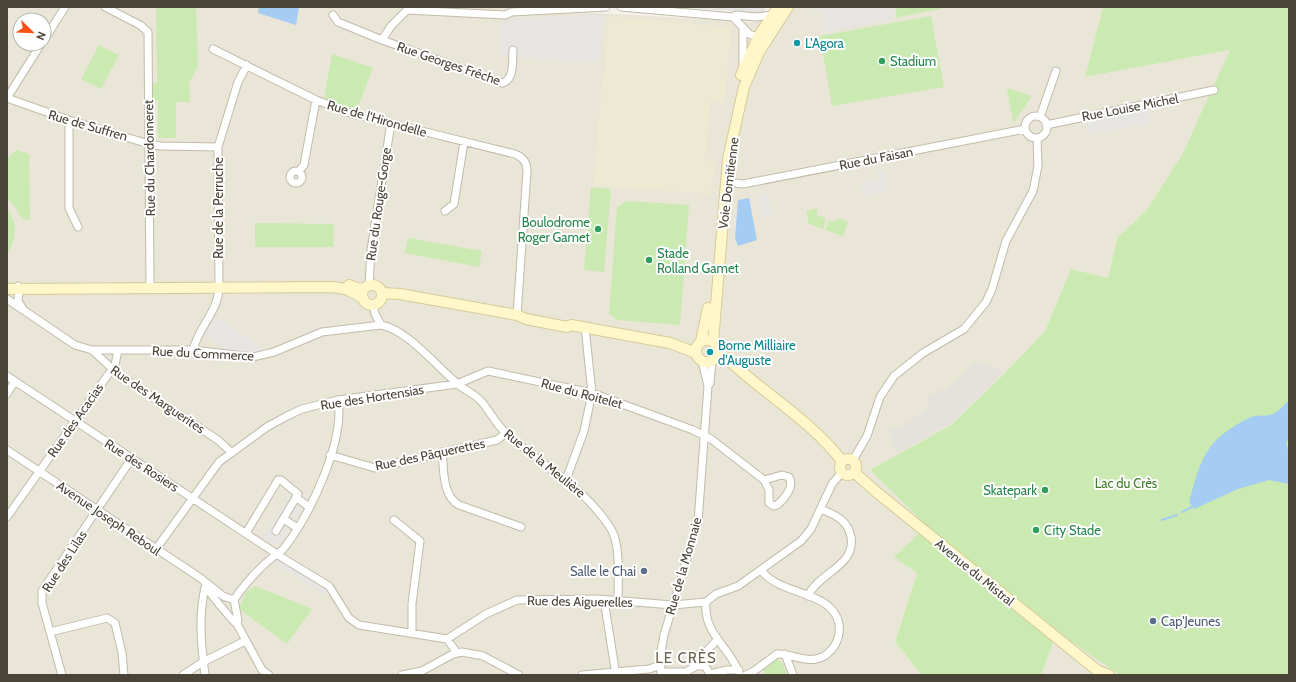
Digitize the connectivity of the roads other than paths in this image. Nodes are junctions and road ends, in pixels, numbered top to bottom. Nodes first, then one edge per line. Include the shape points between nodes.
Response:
1 (65, 7) edge
2 (105, 7) edge
3 (606, 7) edge
4 (620, 7) edge
5 (788, 7) edge
6 (775, 11) edge
7 (333, 15) dead end
8 (732, 17) junction
9 (52, 27) edge
10 (743, 29) junction
11 (773, 31) junction
12 (758, 37) junction
13 (382, 40) junction
14 (213, 49) dead end
15 (513, 50) dead end
16 (36, 52) edge
17 (247, 65) junction
18 (743, 68) junction
19 (1056, 71) dead end
20 (1214, 90) dead end
21 (7, 98) edge
22 (316, 100) junction
23 (1040, 117) junction
24 (69, 120) junction
25 (391, 123) junction
26 (1046, 125) junction
27 (1025, 130) junction
28 (1036, 138) junction
29 (464, 142) junction
30 (149, 144) junction
31 (218, 147) junction
32 (299, 171) dead end
33 (726, 182) junction
34 (445, 211) dead end
35 (78, 226) dead end
36 (150, 286) junction
37 (219, 286) junction
38 (7, 289) edge
39 (15, 289) edge
40 (366, 291) junction
41 (382, 293) junction
42 (8, 299) edge
43 (374, 304) junction
44 (25, 310) junction
45 (517, 315) junction
46 (381, 325) junction
47 (585, 327) junction
48 (716, 346) junction
49 (92, 350) junction
50 (118, 350) junction
51 (193, 350) junction
52 (704, 353) junction
53 (112, 369) junction
54 (741, 374) junction
55 (7, 376) edge
56 (15, 381) junction
57 (457, 384) junction
58 (592, 393) junction
59 (7, 394) edge
60 (338, 400) junction
61 (74, 421) junction
62 (506, 433) junction
63 (705, 435) junction
64 (7, 450) edge
65 (231, 452) junction
66 (442, 452) junction
67 (330, 455) junction
68 (132, 458) junction
69 (853, 460) junction
70 (842, 461) junction
71 (39, 471) junction
72 (842, 472) junction
73 (854, 472) junction
74 (566, 480) junction
75 (764, 480) junction
76 (192, 498) junction
77 (297, 498) junction
78 (310, 506) junction
79 (821, 509) junction
80 (97, 510) junction
81 (7, 517) edge
82 (284, 519) junction
83 (394, 520) dead end
84 (521, 527) dead end
85 (297, 528) junction
86 (276, 531) dead end
87 (246, 532) junction
88 (156, 549) junction
89 (278, 553) junction
90 (761, 570) junction
91 (208, 586) junction
92 (808, 596) junction
93 (604, 600) junction
94 (618, 601) junction
95 (232, 602) junction
96 (706, 602) junction
97 (673, 604) junction
98 (224, 609) junction
99 (237, 624) junction
100 (50, 632) junction
101 (412, 633) junction
102 (447, 639) junction
103 (717, 640) junction
104 (245, 641) junction
105 (457, 653) junction
106 (785, 654) junction
107 (203, 662) junction
108 (693, 668) junction
109 (661, 671) edge
110 (739, 672) edge
111 (263, 673) edge
112 (616, 673) edge
113 (1099, 673) edge
114 (62, 675) edge
115 (124, 675) edge
116 (183, 675) edge
117 (205, 675) edge
118 (269, 675) edge
119 (402, 675) edge
120 (520, 675) edge
121 (582, 675) edge
122 (746, 675) edge
123 (793, 675) edge
124 (1108, 675) edge

1 - 9 street
2 - 30 street, Rue du Chardonneret via 140,25 148,32
3 - 13 street, Rue Georges Frêche via 512,12 505,15 407,10 390,26
4 - 8 street
5 - 11 street, Voie Domitienne
6 - 8 street via 762,17
6 - 12 street, Voie Domitienne
7 - 13 street, Rue Georges Frêche via 338,22
8 - 10 street
10 - 12 street
10 - 18 street
11 - 12 street
11 - 33 street, Voie Domitienne via 754,61 744,87 728,159
12 - 18 street, Voie Domitienne
13 - 15 street, Rue Georges Frêche via 502,83 510,78
14 - 17 street, Rue de l'Hirondelle
16 - 21 street
17 - 22 street, Rue de l'Hirondelle
17 - 31 street, Rue de la Perruche via 238,82
18 - 52 street, Voie Domitienne via 722,153
19 - 23 street
20 - 26 street, Rue Louise Michel
21 - 24 street, Rue de Suffren
22 - 25 street, Rue de l'Hirondelle via 352,114
22 - 32 street via 304,165
23 - 26 street
23 - 27 street via 1030,118
24 - 30 street, Rue de Suffren
24 - 35 street via 69,208
25 - 29 street, Rue de l'Hirondelle
25 - 40 street, Rue du Rouge-Gorge via 379,190
26 - 28 street via 1045,132
27 - 28 street
27 - 33 street, Rue du Faisan via 743,184
28 - 69 street via 1038,166 1033,191 1006,241 986,302 964,329 923,353 894,376 880,397 866,436
29 - 34 street via 454,204
29 - 45 street, Rue de l'Hirondelle via 515,154 525,161 528,171
30 - 31 street, Rue de Suffren
30 - 36 street, Rue du Chardonneret
31 - 37 street, Rue de la Perruche
33 - 48 street, Voie Domitienne
36 - 37 street
36 - 39 street
37 - 40 street via 332,287
37 - 51 street, Rue de la Perruche via 218,300 200,330
38 - 39 street
39 - 42 street
39 - 44 street, Rue des Marguerites
40 - 41 street via 378,287
40 - 43 street via 368,303
41 - 43 street via 380,300
41 - 45 street
42 - 44 street, Rue des Marguerites
43 - 46 street via 375,314
44 - 49 street, Rue des Marguerites via 75,345
45 - 47 street via 534,315
46 - 51 street, Rue du Commerce via 322,332 274,352 253,357
46 - 57 street, Rue de la Meulière via 398,332
47 - 52 street via 670,343 673,341
47 - 58 street
48 - 52 street
48 - 52 street via 707,340
48 - 54 street
49 - 50 street, Rue du Commerce
49 - 53 street, Rue des Marguerites
50 - 51 street, Rue du Commerce
50 - 53 street, Rue des Acacias via 117,361
52 - 54 street
52 - 63 street, Rue de la Monnaie via 710,383
53 - 61 street, Rue des Acacias
53 - 65 street, Rue des Marguerites via 218,440
54 - 70 street via 813,431
55 - 56 street, Rue des Rosiers
56 - 59 street
56 - 61 street, Rue des Rosiers
57 - 58 street, Rue du Roitelet via 488,371
57 - 60 street, Rue des Hortensias
57 - 62 street, Rue de la Meulière via 480,400
58 - 63 street, Rue du Roitelet
58 - 74 street via 584,431
60 - 65 street, Rue des Hortensias via 287,416
60 - 67 street via 339,420
61 - 68 street, Rue des Rosiers
61 - 71 street, Rue des Acacias
62 - 66 street, Rue des Pâquerettes via 497,440
62 - 74 street, Rue de la Meulière
63 - 75 street, Rue du Roitelet
63 - 97 street, Rue de la Monnaie via 698,522
64 - 71 street, Avenue Joseph Reboul
65 - 76 street, Rue des Hortensias via 218,462
66 - 67 street, Rue des Pâquerettes via 374,468
66 - 84 street via 448,493 452,500 459,505
67 - 78 street
68 - 76 street, Rue des Rosiers
68 - 80 street, Rue des Lilas
69 - 70 street
69 - 73 street via 856,465
70 - 72 street
71 - 80 street, Avenue Joseph Reboul
71 - 81 street, Rue des Acacias
72 - 73 street via 847,475
72 - 79 street via 832,484
73 - 113 street, Avenue du Mistral
74 - 94 street, Rue de la Meulière via 585,495 612,530 616,540
75 - 75 street via 782,475 791,480 790,487 777,506 769,503 769,490
76 - 87 street, Rue des Rosiers
76 - 88 street, Rue des Hortensias
77 - 78 street
77 - 82 street
77 - 87 street via 297,491 278,480
78 - 85 street
79 - 90 street via 811,529 801,541
79 - 92 street via 845,522 851,544 846,559 815,585
80 - 88 street, Avenue Joseph Reboul
80 - 100 street, Rue des Lilas via 42,591 41,598
82 - 85 street
82 - 86 street
83 - 101 street via 420,541 412,604
85 - 89 street via 284,549
87 - 89 street, Rue des Rosiers
88 - 91 street, Avenue Joseph Reboul via 199,576
89 - 95 street
89 - 101 street via 329,586 349,618 359,625
90 - 92 street via 771,580
90 - 96 street via 738,586 716,594
91 - 95 street, Avenue Joseph Reboul
91 - 98 street, Avenue Joseph Reboul via 211,594
91 - 107 street via 201,604
92 - 106 street via 824,602 833,609 840,630 838,640 831,650 815,660
93 - 94 street, Rue des Aiguerelles
93 - 102 street, Rue des Aiguerelles via 517,600 486,614
93 - 112 street
94 - 97 street, Rue des Aiguerelles
95 - 98 street via 231,611
95 - 98 street via 223,601
95 - 99 street
96 - 97 street, Rue des Aiguerelles
96 - 103 street via 707,621
97 - 109 street, Rue de la Monnaie via 660,657
98 - 99 street, Avenue Joseph Reboul via 232,622
99 - 104 street
100 - 114 street, Rue des Lilas
100 - 115 street via 107,618 112,620 115,623
101 - 102 street
102 - 105 street
103 - 108 street via 702,655 693,655
103 - 110 street via 736,663
104 - 107 street
104 - 111 street
105 - 119 street via 422,671
105 - 120 street via 483,656
106 - 122 street via 772,656
106 - 123 street
107 - 116 street
107 - 117 street
108 - 109 street via 686,672
108 - 110 street via 705,666 710,674 727,670
109 - 112 street via 649,669
111 - 118 street
112 - 121 street
113 - 124 street, Avenue du Mistral

